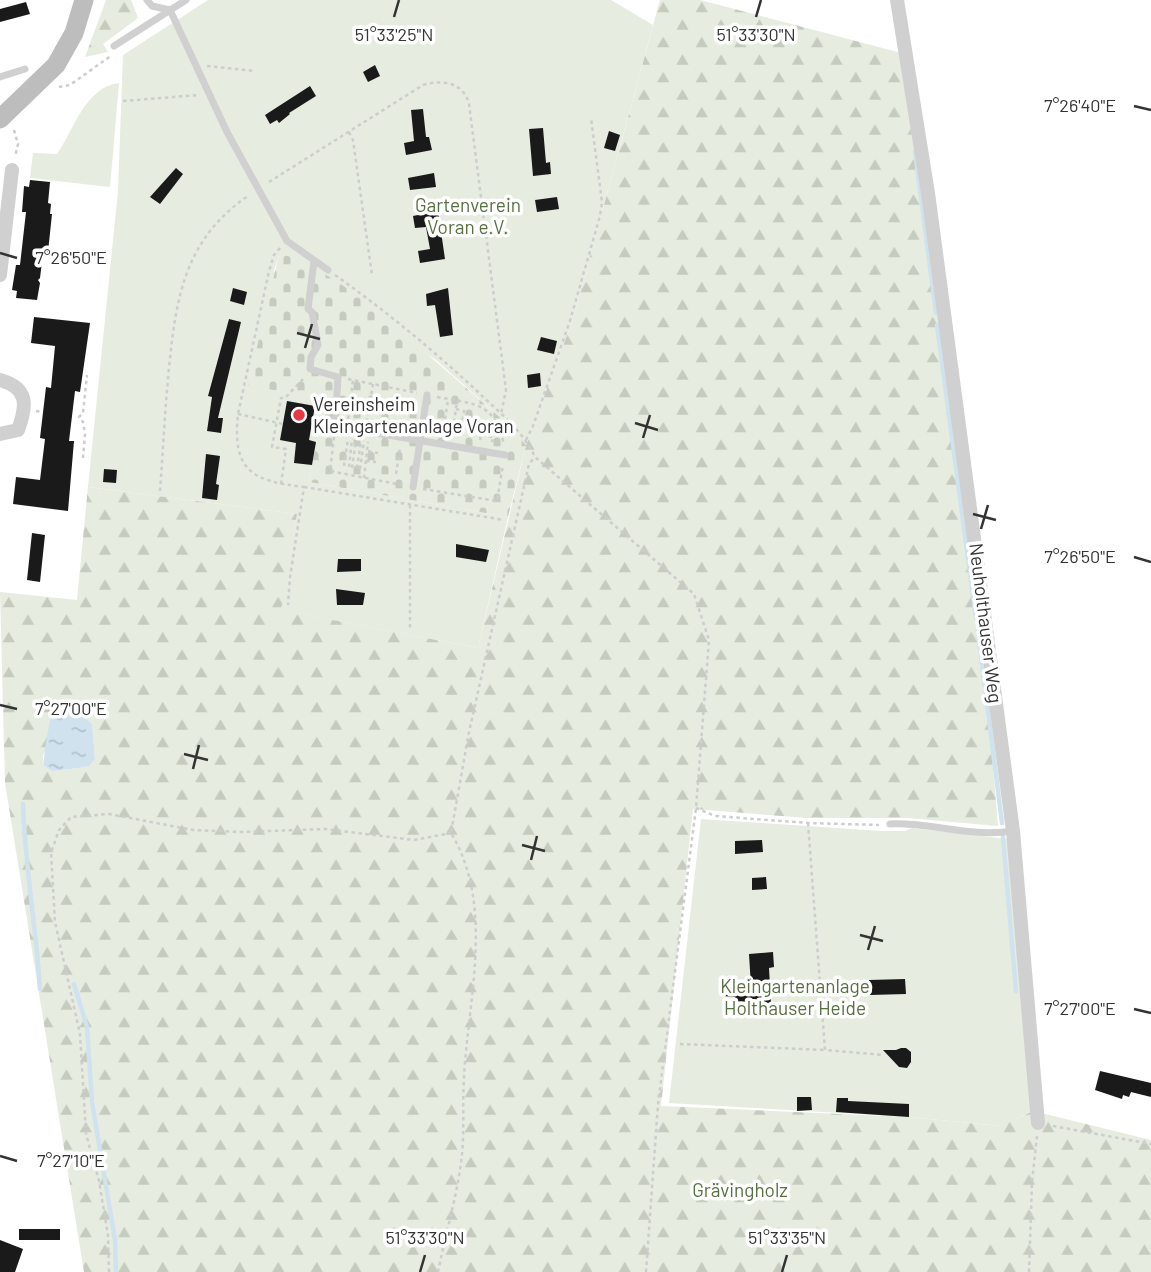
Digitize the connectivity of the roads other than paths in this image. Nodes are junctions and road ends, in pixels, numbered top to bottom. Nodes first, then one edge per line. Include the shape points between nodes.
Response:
1 (83, 0) edge
2 (147, 0) edge
3 (186, 0) edge
4 (897, 0) edge
5 (170, 10) junction
6 (114, 46) road end
7 (24, 69) dead end
8 (0, 77) edge
9 (6, 123) edge
10 (12, 170) road end
11 (1, 258) edge
12 (314, 261) junction
13 (328, 270) road end
14 (0, 275) edge
15 (0, 380) edge
16 (427, 395) road end
17 (0, 434) edge
18 (420, 441) junction
19 (505, 455) road end
20 (413, 487) road end
21 (890, 824) road end
22 (1013, 831) junction
23 (1038, 1123) road end

1 - 9 main road via 74,33 56,65
2 - 5 lane via 152,6
3 - 5 lane
4 - 22 street, Neuholthauser Weg
5 - 6 lane
5 - 12 lane via 227,132 287,241
7 - 8 lane
10 - 11 street
11 - 14 street
12 - 13 lane
12 - 18 lane via 308,309 318,345 310,369 338,377 335,426
15 - 17 street via 11,383 24,397 26,410 18,430
16 - 18 lane
18 - 19 lane
18 - 20 lane
21 - 22 lane via 984,834
22 - 23 street, Neuholthauser Weg

